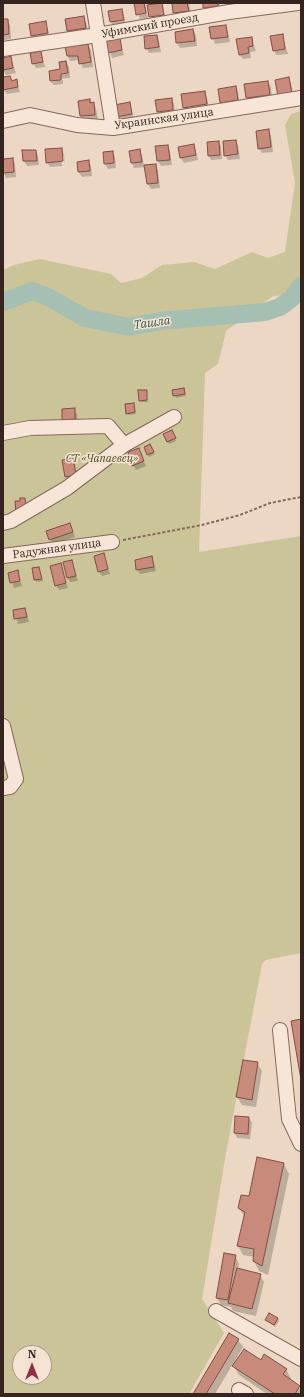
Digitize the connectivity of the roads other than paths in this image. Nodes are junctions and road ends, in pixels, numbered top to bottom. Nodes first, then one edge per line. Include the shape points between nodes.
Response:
1 (93, 3) edge
2 (298, 3) edge
3 (98, 35) junction
4 (3, 49) edge
5 (301, 98) edge
6 (3, 121) edge
7 (113, 128) junction
8 (174, 417) dead end
9 (3, 432) edge
10 (124, 445) junction
11 (3, 523) edge
12 (112, 542) road end
13 (3, 556) edge
14 (3, 726) edge
15 (3, 788) edge
16 (280, 1030) dead end
17 (301, 1144) edge
18 (216, 1311) dead end
19 (301, 1359) edge

1 - 3 street
2 - 3 street, Уфимский проезд via 229,12
3 - 4 street, Уфимский проезд
3 - 7 street
5 - 7 street, Украинская улица
6 - 7 street, Украинская улица via 30,115 77,125
8 - 10 street
9 - 10 street via 30,428 108,426
10 - 11 street via 67,488 11,521
12 - 13 street, Радужная улица
14 - 15 street via 16,779 10,787
16 - 17 street via 290,1119
18 - 19 street

